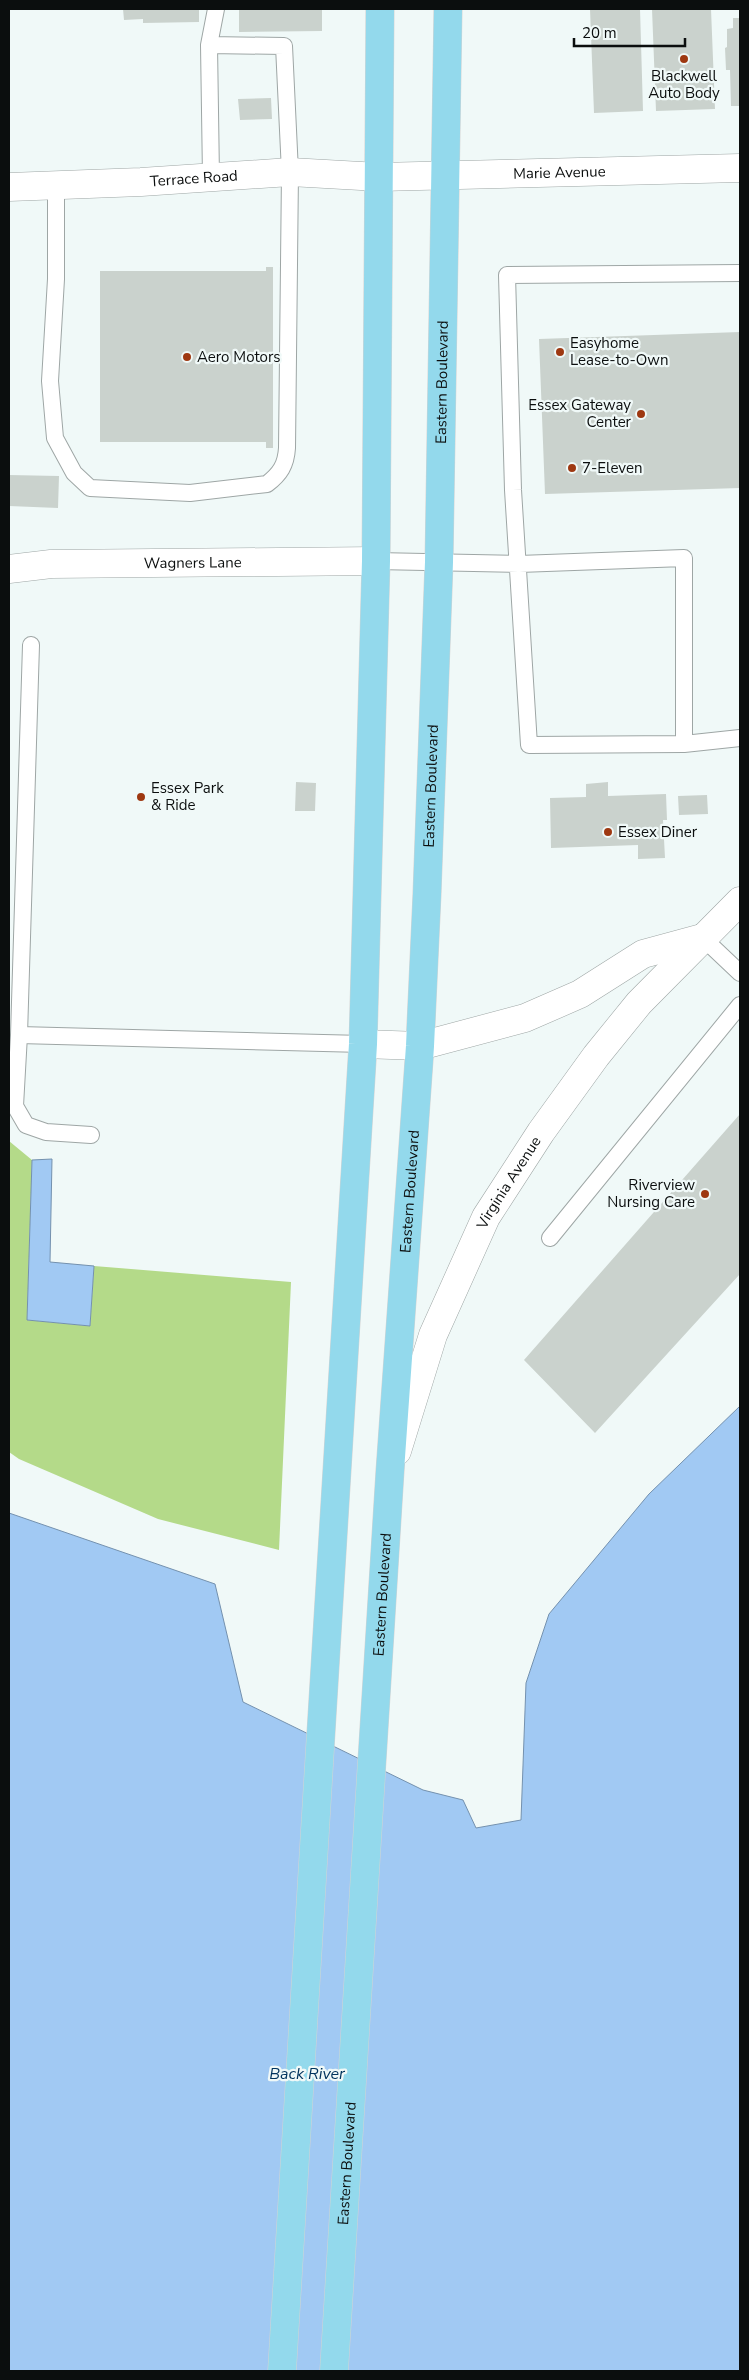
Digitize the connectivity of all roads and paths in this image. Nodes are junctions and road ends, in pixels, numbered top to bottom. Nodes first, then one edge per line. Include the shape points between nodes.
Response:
1 (216, 9) edge
2 (380, 9) edge
3 (448, 9) edge
4 (210, 45) junction
5 (740, 168) edge
6 (290, 172) junction
7 (446, 176) junction
8 (211, 177) junction
9 (379, 177) junction
10 (56, 186) junction
11 (9, 187) edge
12 (740, 273) edge
13 (376, 561) junction
14 (439, 562) junction
15 (519, 564) junction
16 (9, 569) edge
17 (31, 645) dead end
18 (740, 738) edge
19 (684, 744) junction
20 (740, 901) edge
21 (703, 938) junction
22 (740, 973) edge
23 (740, 1005) edge
24 (19, 1035) junction
25 (363, 1044) junction
26 (420, 1046) junction
27 (92, 1135) dead end
28 (550, 1238) dead end
29 (390, 1471) junction
30 (282, 2371) edge
31 (334, 2371) edge

1 - 4 lane
2 - 9 main road
3 - 7 main road, Eastern Boulevard
4 - 6 lane via 284,46
4 - 8 lane
5 - 7 street, Marie Avenue
6 - 8 street, Terrace Road
6 - 9 street, Terrace Road
6 - 10 lane via 286,459 277,477 267,484 190,493 90,488 74,473 55,438 50,381 56,279
7 - 9 street, Marie Avenue
7 - 14 main road, Eastern Boulevard
8 - 10 street, Terrace Road
9 - 13 main road
10 - 11 street, Terrace Road
12 - 15 lane via 507,275
13 - 14 lane
13 - 16 street, Wagners Lane via 51,564
13 - 25 main road
14 - 15 lane
14 - 26 main road, Eastern Boulevard
15 - 19 lane via 529,745
15 - 19 lane via 684,558
17 - 24 lane
18 - 19 lane
20 - 21 street, Virginia Avenue
21 - 22 lane
21 - 26 street via 643,954 580,994 525,1018
21 - 29 street, Virginia Avenue via 640,1003 596,1056 486,1217 433,1335
23 - 28 lane
24 - 25 lane
24 - 27 lane via 15,1106 26,1125 46,1132
25 - 26 street
25 - 30 main road
26 - 29 main road, Eastern Boulevard
29 - 31 main road, Eastern Boulevard

